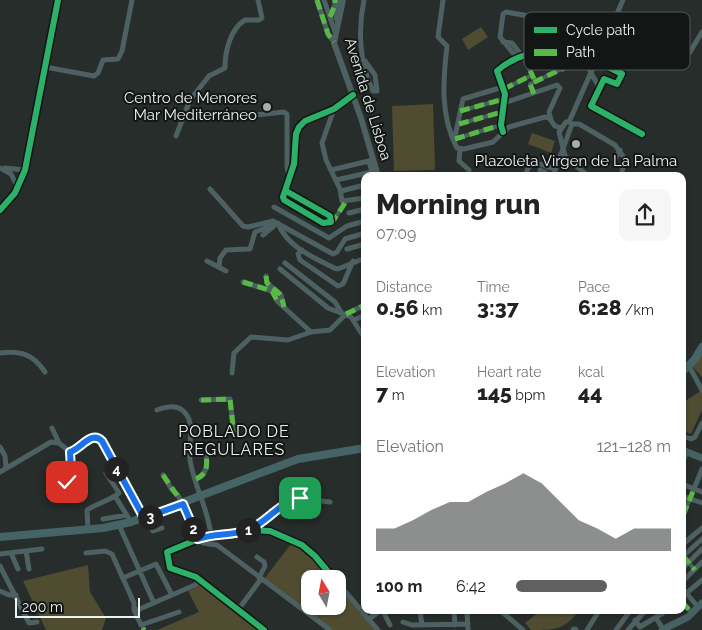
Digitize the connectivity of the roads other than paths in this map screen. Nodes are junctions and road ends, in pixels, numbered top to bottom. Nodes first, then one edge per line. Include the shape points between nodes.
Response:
1 (58, 0) edge
2 (132, 0) edge
3 (258, 0) edge
4 (317, 0) edge
5 (324, 0) edge
6 (335, 0) edge
7 (339, 0) edge
8 (343, 0) edge
9 (364, 0) edge
10 (442, 0) edge
11 (623, 0) edge
12 (617, 12) edge
13 (524, 15) edge
14 (330, 17) junction
15 (338, 22) junction
16 (335, 32) junction
17 (702, 32) edge
18 (334, 42) junction
19 (690, 52) dead end
20 (522, 58) junction
21 (365, 61) junction
22 (524, 61) edge
23 (45, 67) junction
24 (529, 70) edge
25 (560, 70) edge
26 (613, 70) edge
27 (590, 71) joint
28 (532, 75) junction
29 (536, 82) junction
30 (503, 88) junction
31 (599, 88) junction
32 (534, 94) junction
33 (353, 95) junction
34 (504, 101) junction
35 (334, 109) junction
36 (460, 111) junction
37 (502, 112) junction
38 (256, 115) dead end
39 (551, 120) junction
40 (571, 123) junction
41 (459, 124) junction
42 (501, 126) junction
43 (561, 128) junction
44 (504, 132) junction
45 (642, 134) dead end
46 (176, 136) dead end
47 (564, 136) junction
48 (455, 140) junction
49 (562, 148) junction
50 (460, 149) junction
51 (620, 150) junction
52 (614, 159) dead end
53 (372, 160) junction
54 (0, 168) edge
55 (541, 168) junction
56 (24, 170) junction
57 (331, 170) junction
58 (372, 172) edge
59 (376, 172) edge
60 (469, 172) edge
61 (526, 172) edge
62 (540, 172) edge
63 (549, 172) edge
64 (554, 172) edge
65 (583, 172) edge
66 (622, 172) edge
67 (11, 174) junction
68 (289, 176) junction
69 (361, 176) edge
70 (22, 177) junction
71 (336, 180) junction
72 (361, 186) edge
73 (18, 188) junction
74 (210, 189) dead end
75 (341, 191) junction
76 (286, 192) junction
77 (361, 199) edge
78 (346, 202) junction
79 (274, 207) dead end
80 (0, 210) edge
81 (361, 210) edge
82 (349, 213) dead end
83 (361, 222) edge
84 (277, 223) junction
85 (328, 223) junction
86 (361, 234) edge
87 (263, 235) dead end
88 (361, 245) edge
89 (347, 249) dead end
90 (302, 250) junction
91 (361, 259) edge
92 (206, 261) dead end
93 (353, 261) junction
94 (285, 263) dead end
95 (219, 267) junction
96 (280, 269) dead end
97 (226, 271) dead end
98 (266, 276) dead end
99 (243, 282) dead end
100 (361, 306) edge
101 (284, 307) junction
102 (343, 313) junction
103 (361, 317) edge
104 (354, 320) junction
105 (311, 332) junction
106 (361, 332) edge
107 (702, 347) edge
108 (0, 353) edge
109 (689, 366) junction
110 (686, 369) edge
111 (45, 372) dead end
112 (232, 373) dead end
113 (702, 390) edge
114 (201, 400) dead end
115 (158, 410) dead end
116 (702, 423) edge
117 (52, 428) dead end
118 (234, 435) dead end
119 (686, 437) edge
120 (59, 443) junction
121 (0, 447) edge
122 (361, 449) edge
123 (686, 451) edge
124 (70, 452) junction
125 (206, 456) dead end
126 (702, 458) edge
127 (6, 468) junction
128 (702, 469) edge
129 (71, 470) dead end
130 (0, 472) edge
131 (106, 473) dead end
132 (163, 475) dead end
133 (196, 479) junction
134 (686, 486) edge
135 (694, 489) junction
136 (702, 492) edge
137 (115, 496) junction
138 (202, 497) junction
139 (686, 498) edge
140 (690, 499) junction
141 (330, 502) dead end
142 (702, 503) edge
143 (183, 504) junction
144 (686, 507) edge
145 (127, 515) junction
146 (145, 518) junction
147 (103, 520) dead end
148 (131, 522) junction
149 (119, 525) junction
150 (162, 528) dead end
151 (702, 528) edge
152 (88, 529) junction
153 (248, 530) junction
154 (211, 535) junction
155 (0, 537) edge
156 (198, 539) junction
157 (702, 539) edge
158 (686, 542) edge
159 (42, 548) dead end
160 (702, 549) edge
161 (26, 551) junction
162 (11, 553) junction
163 (86, 553) dead end
164 (686, 553) edge
165 (0, 554) edge
166 (257, 557) dead end
167 (686, 560) edge
168 (702, 562) edge
169 (688, 563) junction
170 (0, 566) edge
171 (18, 569) dead end
172 (29, 569) dead end
173 (140, 570) junction
174 (327, 570) edge
175 (695, 570) junction
176 (123, 578) junction
177 (260, 578) junction
178 (686, 578) edge
179 (200, 580) junction
180 (702, 580) edge
181 (0, 591) edge
182 (346, 592) edge
183 (686, 594) edge
184 (16, 595) junction
185 (172, 595) junction
186 (686, 596) edge
187 (154, 603) junction
188 (700, 605) edge
189 (686, 606) edge
190 (361, 609) edge
191 (238, 610) junction
192 (135, 611) junction
193 (179, 612) dead end
194 (692, 613) junction
195 (365, 614) edge
196 (376, 614) edge
197 (383, 614) edge
198 (420, 614) edge
199 (454, 614) edge
200 (467, 614) edge
201 (504, 614) edge
202 (597, 614) edge
203 (628, 614) edge
204 (642, 614) edge
205 (662, 614) edge
206 (656, 618) junction
207 (369, 619) junction
208 (635, 620) junction
209 (37, 622) dead end
210 (403, 622) dead end
211 (322, 624) junction
212 (390, 625) dead end
213 (422, 625) junction
214 (455, 625) junction
215 (439, 627) edge
216 (468, 627) edge
217 (640, 628) edge
218 (264, 630) edge
219 (318, 630) edge
220 (330, 630) edge
221 (378, 630) edge
222 (523, 630) edge
223 (587, 630) edge
224 (616, 630) edge
225 (628, 630) edge
226 (662, 630) edge

1 - 23 street
2 - 23 street via 118,59 103,60 94,76
3 - 46 street via 262,18 245,20 238,26 232,36 224,68 209,76 190,100
4 - 18 street via 328,34
5 - 14 street
6 - 14 street
7 - 15 street
8 - 15 street, Avenida de Lisboa
9 - 21 street via 359,26
10 - 48 street via 438,34 440,40 447,44 443,76 446,120
11 - 12 street
13 - 20 street via 503,14 499,34
14 - 16 street
15 - 16 street, Avenida de Lisboa
16 - 18 street, Avenida de Lisboa
17 - 19 street
18 - 33 street, Avenida de Lisboa
20 - 22 street
20 - 30 street via 497,71
21 - 21 street via 372,89 377,91 375,76
23 - 56 street
24 - 28 street
25 - 29 street
26 - 31 street via 622,75 618,84 605,78
27 - 31 street
27 - 40 street
28 - 29 street
28 - 30 street
29 - 32 street via 530,85
30 - 34 street
30 - 36 street via 465,98
31 - 45 street via 591,106
32 - 34 street
32 - 39 street via 559,86 549,112
33 - 35 street
33 - 53 street, Avenida de Lisboa
34 - 36 street
34 - 37 street
35 - 57 street via 322,140
35 - 68 street via 305,121 299,127
36 - 41 street
37 - 41 street
37 - 42 street
38 - 68 street via 287,114
39 - 43 street
39 - 44 street via 545,117 509,127
40 - 43 street via 566,122
40 - 47 street
40 - 51 street via 578,124
41 - 48 street
42 - 44 street
42 - 48 street
43 - 47 street via 559,134
44 - 50 street via 493,142
47 - 49 street
48 - 50 street
49 - 64 street
49 - 65 street via 569,160
50 - 60 street via 459,161
51 - 52 street
51 - 66 street via 625,165
53 - 57 street
53 - 58 street
53 - 59 street, Avenida de Lisboa
54 - 56 street
54 - 67 street
55 - 61 street via 530,162
55 - 62 street
55 - 63 street
56 - 70 street
57 - 71 street
67 - 70 street
67 - 73 street
68 - 76 street
69 - 71 street
70 - 73 street
71 - 75 street
72 - 75 street
73 - 80 street
74 - 84 street via 242,226 269,220
75 - 78 street via 341,199
76 - 85 street via 330,216
76 - 85 street via 283,200
77 - 78 street
78 - 85 street via 333,223
79 - 83 street via 325,237 332,238 343,228
81 - 82 street
84 - 86 street via 333,254 345,239
84 - 87 street
84 - 90 street via 285,237
84 - 95 street via 255,232 250,249 226,250 220,258
88 - 89 street
90 - 93 street via 334,268
90 - 93 street via 298,254 300,260 338,286 346,280
91 - 93 street
92 - 95 street
94 - 102 street via 335,302
95 - 97 street
96 - 102 street via 328,308
98 - 101 street via 266,282 281,296
99 - 101 street via 272,291
100 - 102 street
101 - 105 street
102 - 104 street
102 - 105 street via 330,330
103 - 104 street
104 - 106 street
105 - 112 street via 288,340 251,337 234,353
107 - 109 main road
108 - 111 street via 21,352 35,360
109 - 110 main road
109 - 113 street
114 - 118 street via 230,399
115 - 133 street via 175,407 187,416 190,456
116 - 119 street via 695,437
117 - 120 street
120 - 124 street
120 - 127 street via 50,442
121 - 127 street
122 - 138 main road via 298,459
123 - 126 main road
124 - 129 street
124 - 146 street via 91,438 99,438
125 - 133 street via 204,474
127 - 130 street
128 - 135 street
131 - 137 street via 118,492
132 - 143 street
133 - 138 street
134 - 135 street
135 - 136 street
135 - 140 street
137 - 145 street
137 - 152 street via 87,510
138 - 143 main road
138 - 154 street
139 - 140 street
140 - 142 street
140 - 144 street
141 - 153 street via 298,498 277,508 269,518
143 - 146 main road
143 - 156 street
145 - 147 street
145 - 148 street
146 - 148 main road
146 - 150 street via 153,531
148 - 149 main road
149 - 152 main road
149 - 173 street
151 - 158 street
152 - 155 main road
153 - 154 street via 230,535
153 - 174 street via 270,531 292,539 315,556
154 - 156 street
156 - 177 street via 217,545
156 - 179 street via 168,551 166,555 170,568
157 - 164 street
159 - 161 street
160 - 169 street
161 - 162 street
161 - 172 street
162 - 165 street
162 - 171 street
163 - 176 street via 110,552
166 - 177 street via 266,566
167 - 169 street
168 - 175 street
169 - 175 street
170 - 184 street
173 - 176 street
173 - 185 street via 157,565
173 - 187 street
175 - 178 street
175 - 180 street
176 - 192 street
177 - 191 street
177 - 211 street
179 - 185 street
179 - 191 street
180 - 183 street
181 - 184 street
182 - 190 street
184 - 209 street via 29,623
185 - 187 street
186 - 188 street
187 - 192 street
188 - 194 main road
189 - 194 street
191 - 218 street
192 - 193 street via 142,625
194 - 226 main road
195 - 207 street
196 - 207 street
197 - 212 street
198 - 213 street
199 - 214 street
200 - 216 street
201 - 222 street
202 - 223 street
203 - 224 street
204 - 208 street
205 - 206 street
206 - 217 street
206 - 226 street
207 - 221 street
208 - 217 street
208 - 225 street
210 - 213 street
211 - 219 street
211 - 220 street
213 - 215 street
214 - 215 street
214 - 216 street

